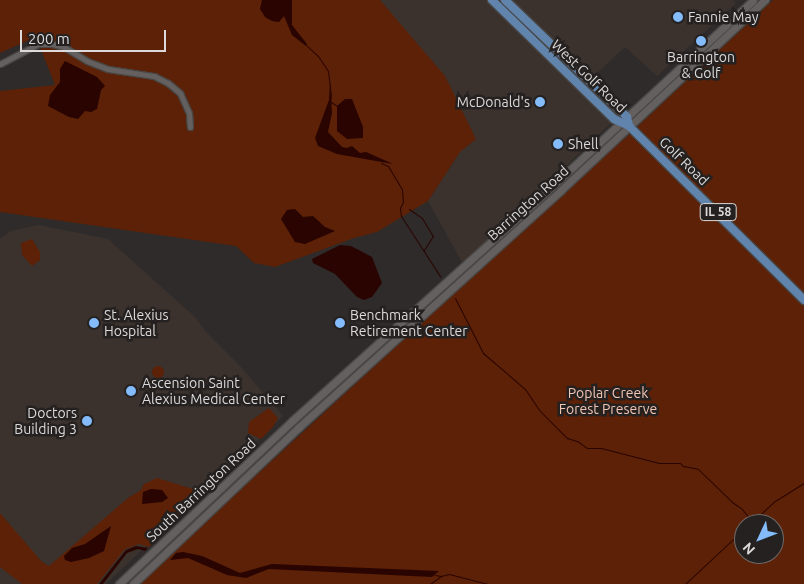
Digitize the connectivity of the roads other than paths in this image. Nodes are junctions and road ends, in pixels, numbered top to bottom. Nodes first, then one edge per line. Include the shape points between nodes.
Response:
1 (492, 0) edge
2 (505, 0) edge
3 (753, 0) edge
4 (765, 0) edge
5 (0, 64) edge
6 (627, 117) junction
7 (620, 124) junction
8 (190, 126) dead end
9 (630, 126) junction
10 (804, 300) edge
11 (300, 415) joint
12 (305, 422) joint
13 (119, 584) edge
14 (133, 584) edge

1 - 7 main road, West Golf Road
2 - 6 main road, West Golf Road / IL 58
3 - 6 main road, Barrington Road
4 - 9 main road, Barrington Road
5 - 8 street via 38,44 52,44 100,66 154,76 180,93 189,113
6 - 7 main road, Barrington Road
6 - 9 main road, West Golf Road / IL 58
7 - 9 main road, West Golf Road
7 - 11 main road, Barrington Road
9 - 10 main road, Golf Road / IL 58
9 - 12 main road, Barrington Road
11 - 13 main road, South Barrington Road
12 - 14 main road, South Barrington Road

